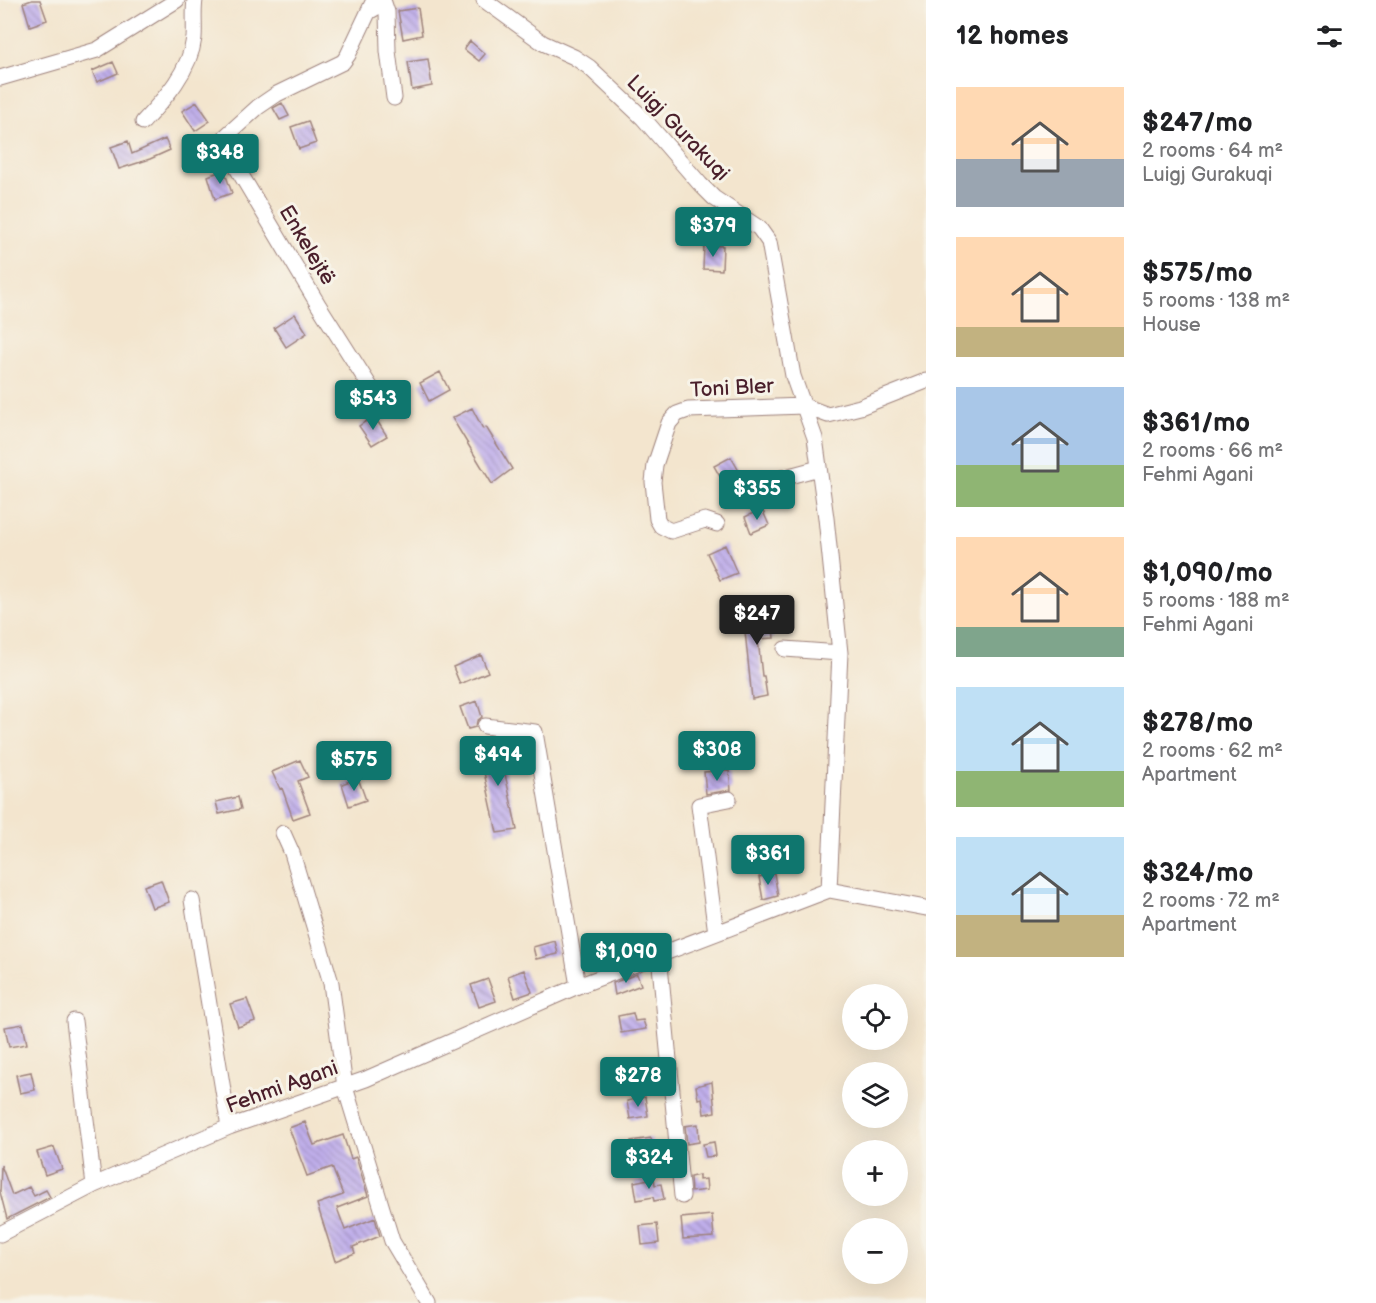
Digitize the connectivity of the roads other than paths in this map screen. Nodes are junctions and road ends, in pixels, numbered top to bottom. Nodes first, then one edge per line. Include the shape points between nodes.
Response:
1 (177, 0) edge
2 (195, 0) edge
3 (484, 0) edge
4 (372, 5) edge
5 (0, 78) edge
6 (394, 98) dead end
7 (143, 122) dead end
8 (926, 381) edge
9 (371, 388) dead end
10 (804, 406) junction
11 (828, 415) junction
12 (813, 428) junction
13 (819, 468) junction
14 (767, 482) dead end
15 (717, 525) dead end
16 (785, 649) dead end
17 (840, 653) junction
18 (485, 726) dead end
19 (729, 799) dead end
20 (283, 833) dead end
21 (829, 890) junction
22 (192, 900) dead end
23 (926, 908) edge
24 (716, 933) junction
25 (658, 954) junction
26 (578, 986) junction
27 (74, 1021) dead end
28 (345, 1086) junction
29 (229, 1127) junction
30 (94, 1185) junction
31 (682, 1196) dead end
32 (1, 1232) edge
33 (429, 1303) edge

1 - 5 street via 97,50
2 - 7 street via 194,38 187,63 170,91
3 - 10 street, Luigj Gurakuqi via 543,43 589,67 643,118 708,192 765,234 772,251 793,376
4 - 6 street, Enkelejtë via 384,3 387,12
4 - 9 street, Enkelejtë via 343,62 268,99 232,129 224,142 264,215
8 - 11 street
10 - 11 street, Toni Bler
10 - 12 street, Luigj Gurakuqi
10 - 15 street, Toni Bler via 688,410 672,418 655,465 658,523 671,531 705,520
11 - 12 street
12 - 13 street, Luigj Gurakuqi
13 - 14 street
13 - 17 street, Luigj Gurakuqi
16 - 17 street
17 - 21 street, Luigj Gurakuqi
18 - 26 street via 535,732
19 - 24 street via 699,805
20 - 28 street via 331,983
21 - 23 street
21 - 24 street, Fehmi Agani
22 - 29 street
24 - 25 street, Fehmi Agani
25 - 26 street, Fehmi Agani
25 - 31 street
26 - 28 street, Fehmi Agani
27 - 30 street
28 - 29 street, Fehmi Agani
28 - 33 street via 392,1240
29 - 30 street, Fehmi Agani
30 - 32 street, Fehmi Agani

